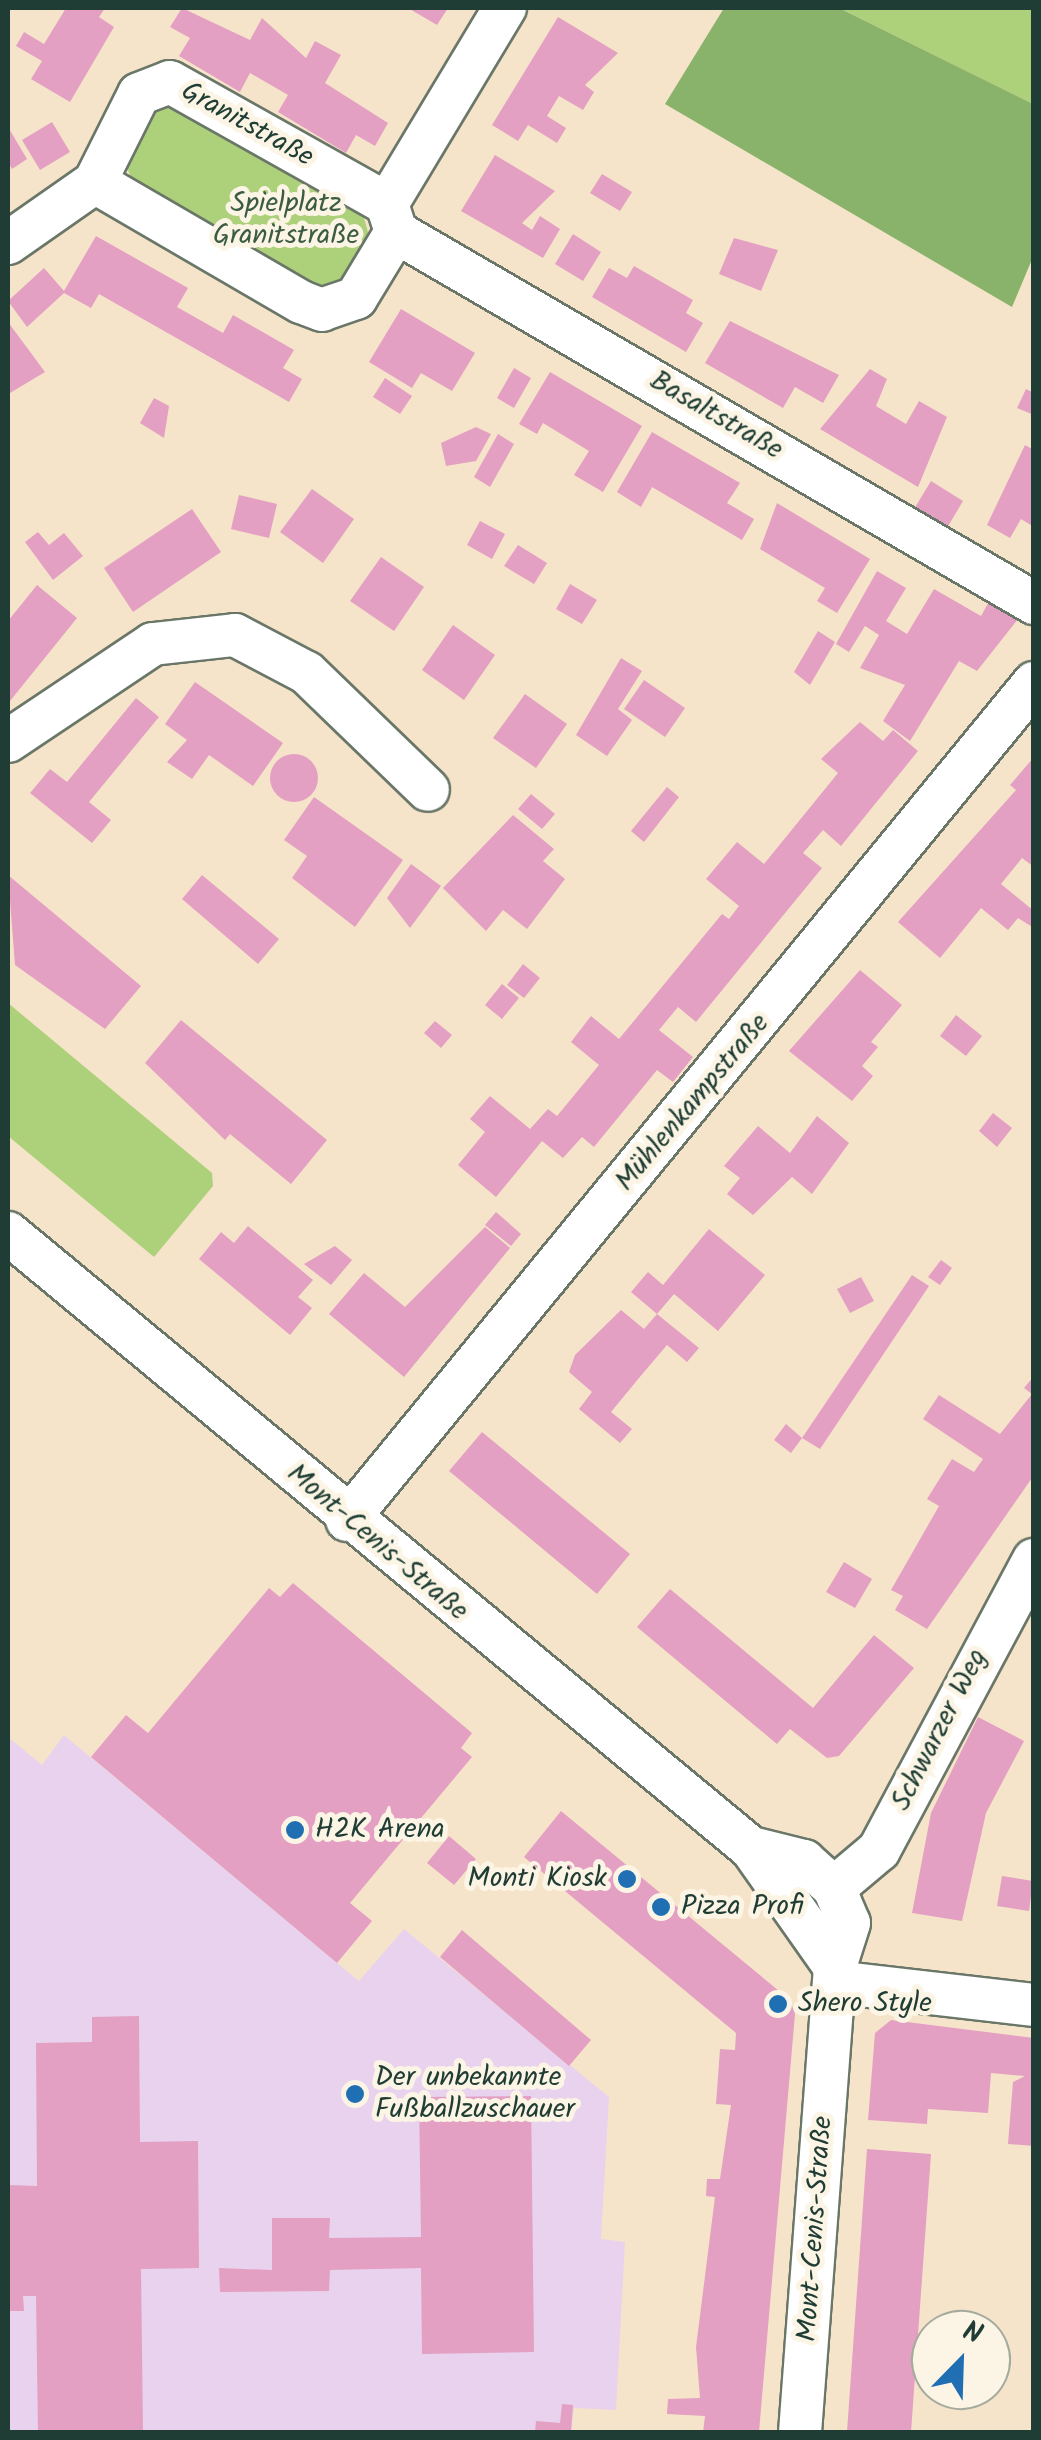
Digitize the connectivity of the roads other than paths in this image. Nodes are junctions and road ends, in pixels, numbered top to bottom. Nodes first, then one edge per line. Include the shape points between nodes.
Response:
1 (505, 8) edge
2 (95, 182) junction
3 (391, 218) junction
4 (8, 244) edge
5 (1034, 603) edge
6 (1034, 684) edge
7 (8, 741) edge
8 (428, 790) dead end
9 (8, 1233) edge
10 (347, 1520) junction
11 (1034, 1560) edge
12 (751, 1848) junction
13 (834, 1888) junction
14 (835, 1974) junction
15 (1034, 2006) edge
16 (800, 2432) edge

1 - 3 street
2 - 3 street via 322,310 356,298
2 - 3 street, Granitstraße via 139,94 170,82
2 - 4 street, Granitstraße
3 - 5 street, Basaltstraße
6 - 10 street, Mühlenkampstraße
7 - 8 street via 153,644 235,635 306,673
9 - 10 street, Mont-Cenis-Straße
10 - 12 street, Mont-Cenis-Straße
11 - 13 street, Schwarzer Weg via 878,1850
12 - 13 street, Mont-Cenis-Straße via 785,1849
12 - 14 street, Mont-Cenis-Straße
13 - 14 street, Mont-Cenis-Straße via 850,1923
14 - 15 street
14 - 16 street, Mont-Cenis-Straße

